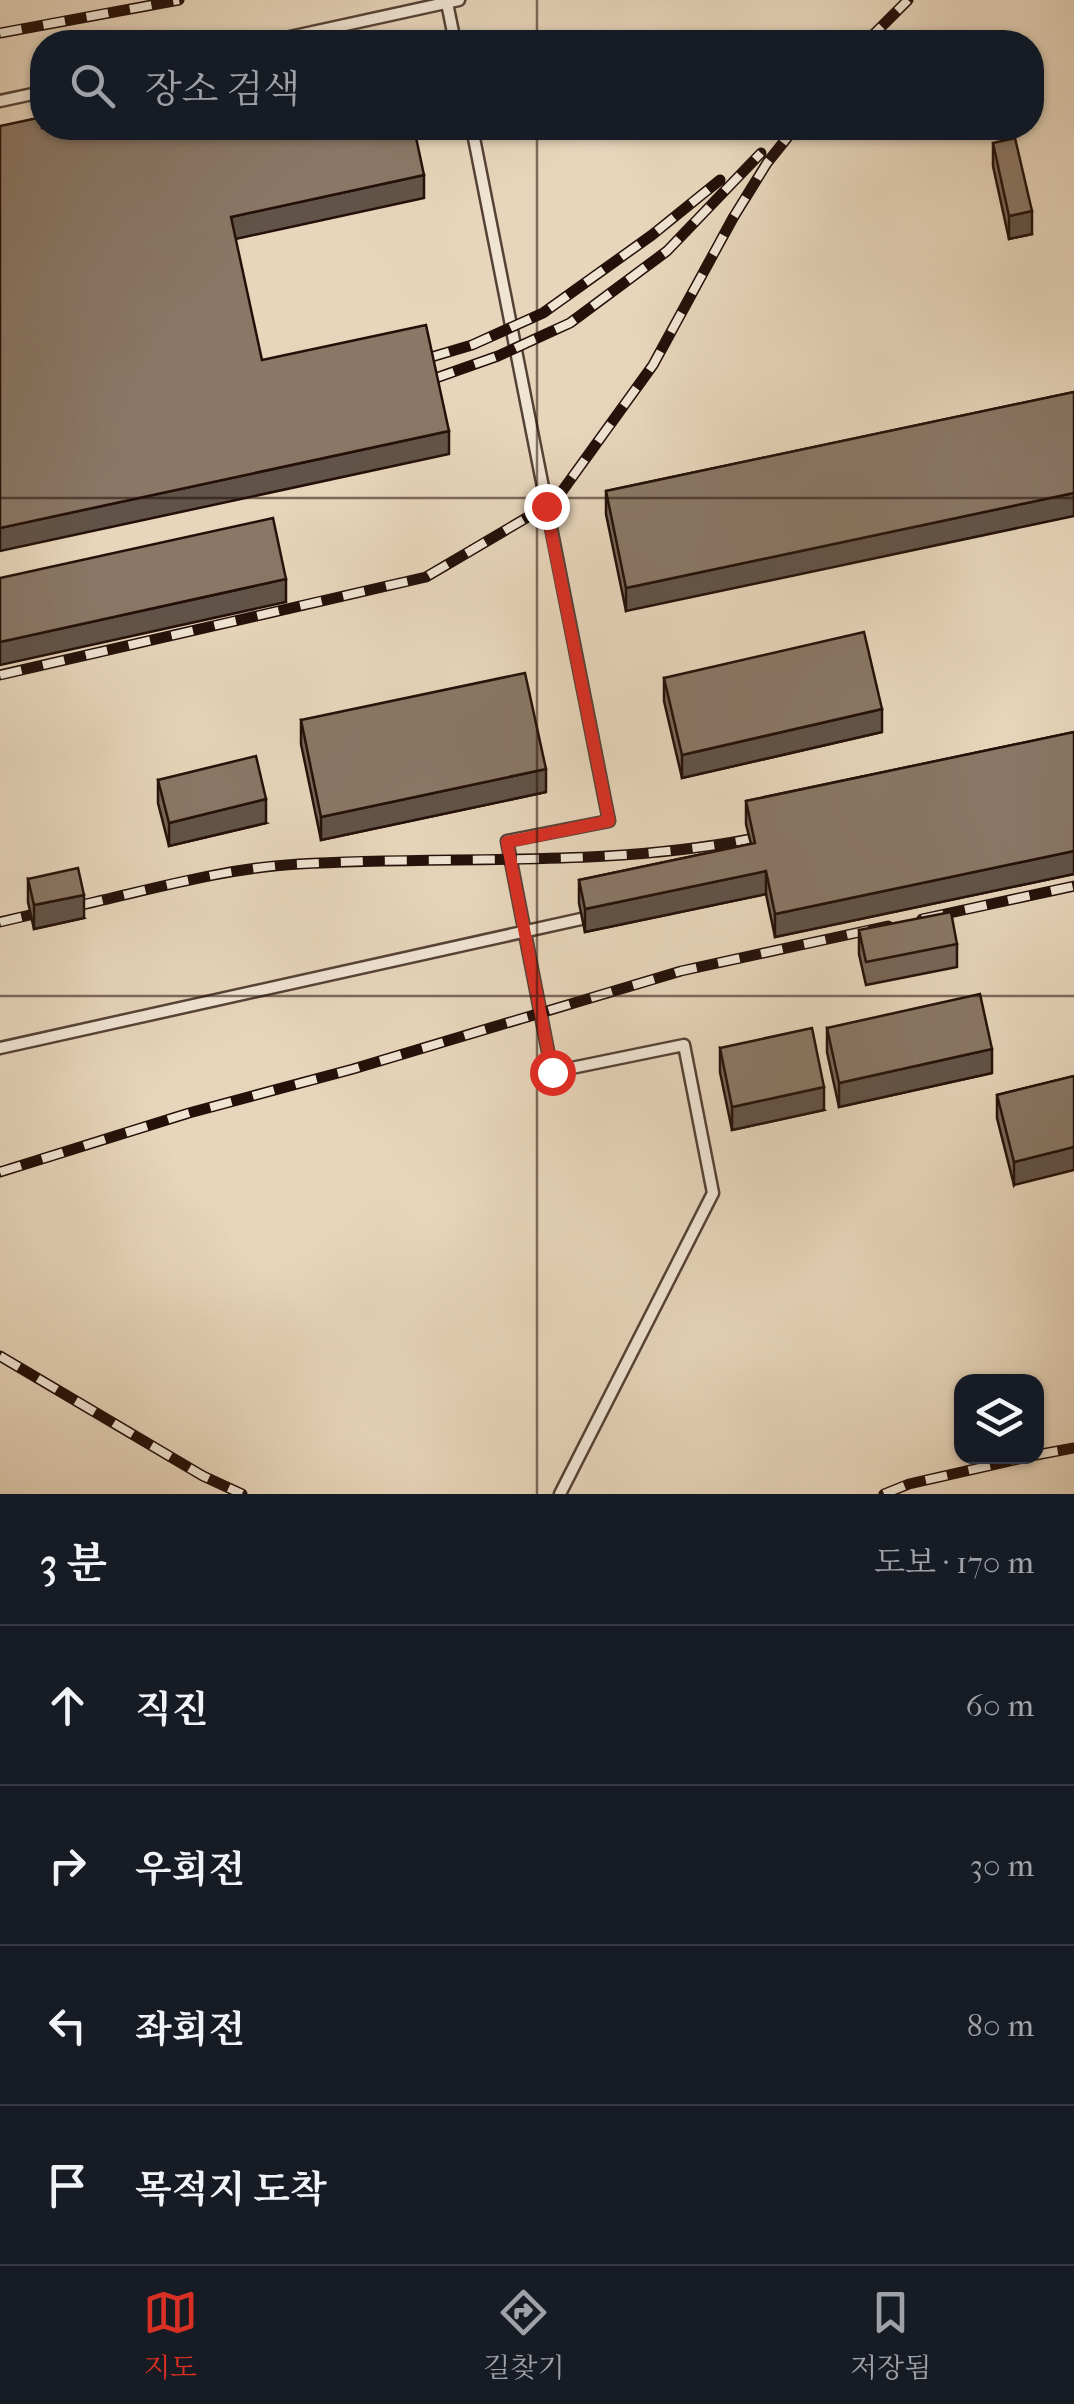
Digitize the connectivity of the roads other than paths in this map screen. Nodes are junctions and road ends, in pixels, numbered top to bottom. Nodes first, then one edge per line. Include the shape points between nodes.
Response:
1 (453, 1) edge
2 (321, 30) edge
3 (454, 30) edge
4 (30, 95) edge
5 (0, 102) edge
6 (474, 140) edge
7 (582, 919) edge
8 (524, 931) junction
9 (0, 1048) edge
10 (560, 1494) edge

1 - 2 lane
1 - 3 lane
4 - 5 lane
6 - 8 lane via 609,821 507,842
7 - 8 lane
8 - 9 lane
8 - 10 lane via 552,1072 684,1045 713,1193

